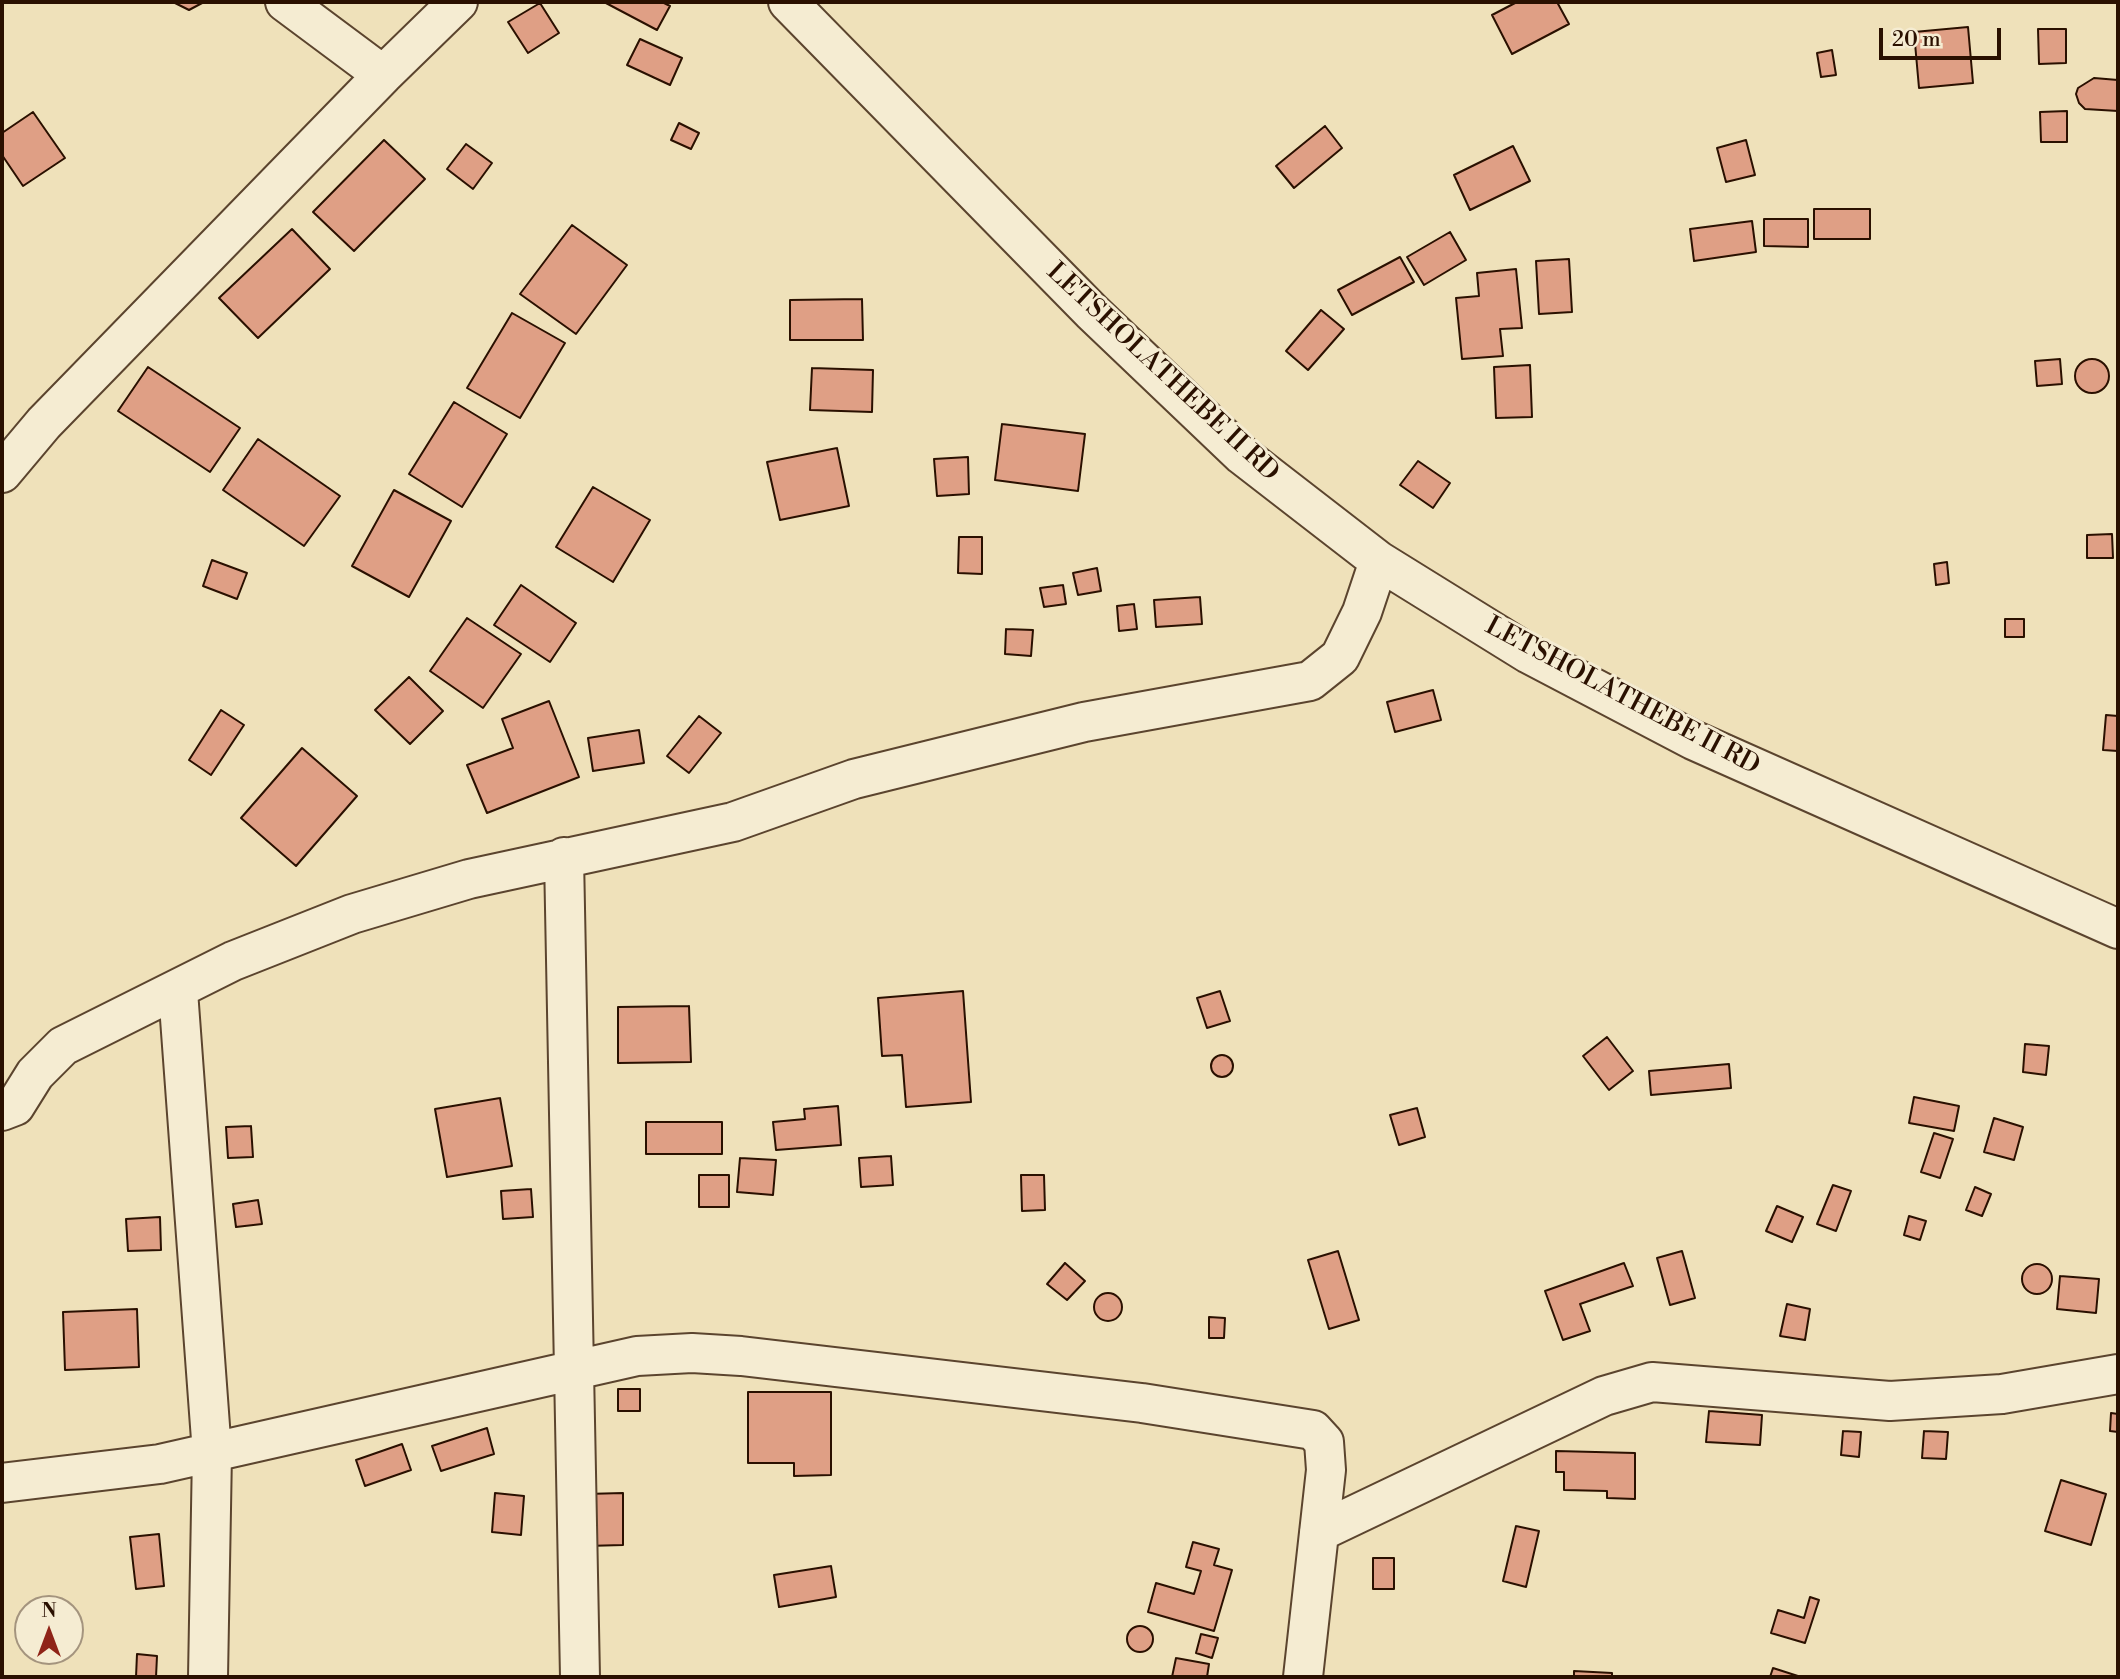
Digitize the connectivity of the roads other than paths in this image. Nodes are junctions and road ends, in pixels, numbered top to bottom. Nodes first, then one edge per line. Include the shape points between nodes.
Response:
1 (285, 2) edge
2 (458, 2) edge
3 (788, 2) edge
4 (383, 75) junction
5 (2, 472) edge
6 (1379, 561) junction
7 (564, 857) junction
8 (2118, 929) edge
9 (178, 990) junction
10 (2, 1111) edge
11 (572, 1371) junction
12 (2118, 1374) edge
13 (212, 1453) junction
14 (2, 1483) edge
15 (1319, 1532) junction
16 (208, 1677) edge
17 (579, 1677) edge
18 (1303, 1677) edge

1 - 4 street
2 - 4 street
3 - 6 street, LETSHOLATHEBE II RD via 1092,312 1242,455
4 - 5 street via 44,423
6 - 7 street via 1340,657 1310,681 1084,722 854,779 733,822
6 - 8 street, LETSHOLATHEBE II RD via 1529,654 1693,740
7 - 9 street via 352,914 233,961
7 - 11 street
9 - 10 street via 63,1046 34,1074 15,1106
9 - 13 street
11 - 13 street
11 - 15 street via 637,1356 741,1356 1142,1403 1314,1430 1326,1455
11 - 17 street
12 - 15 street via 2002,1394 1890,1401 1652,1382 1604,1396
13 - 14 street via 160,1464
13 - 16 street
15 - 18 street

